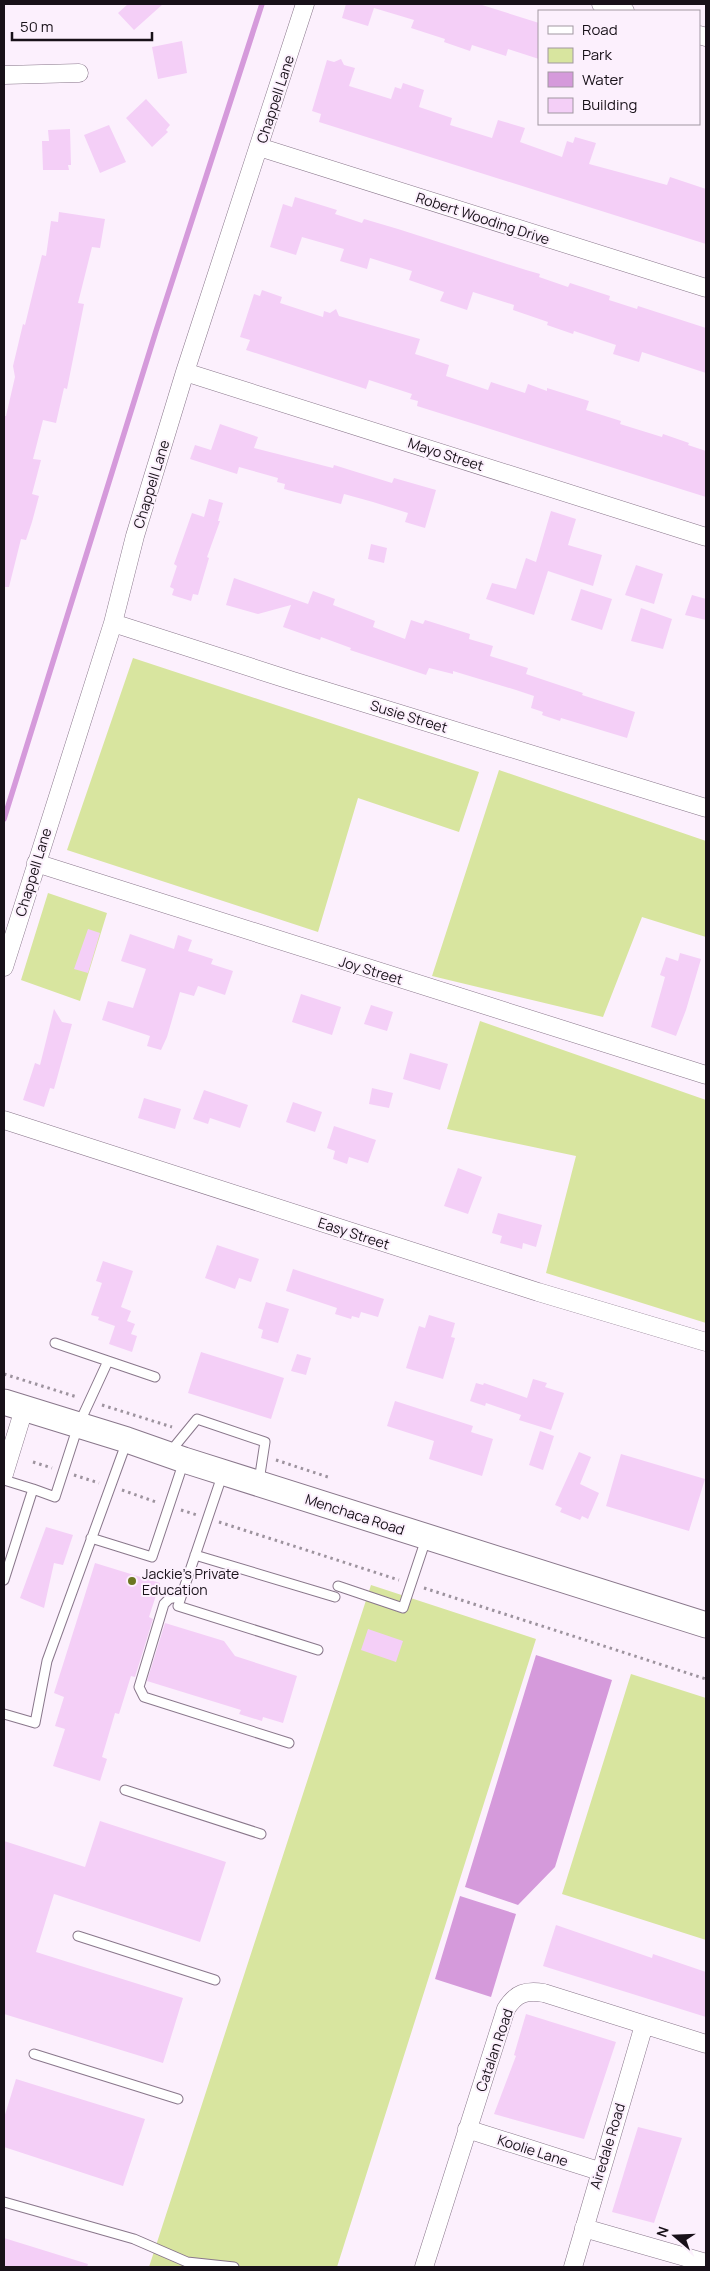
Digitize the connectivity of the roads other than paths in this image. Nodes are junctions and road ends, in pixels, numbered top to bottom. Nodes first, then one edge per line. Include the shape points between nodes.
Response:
1 (305, 4) edge
2 (601, 4) edge
3 (622, 10) edge
4 (79, 73) dead end
5 (4, 75) edge
6 (259, 147) junction
7 (706, 288) edge
8 (185, 372) junction
9 (706, 537) edge
10 (113, 623) junction
11 (706, 808) edge
12 (36, 863) junction
13 (4, 967) edge
14 (706, 1075) edge
15 (4, 1120) edge
16 (706, 1342) edge
17 (55, 1343) dead end
18 (108, 1361) junction
19 (155, 1377) dead end
20 (14, 1406) edge
21 (78, 1426) junction
22 (127, 1440) junction
23 (176, 1457) junction
24 (224, 1472) junction
25 (4, 1474) edge
26 (4, 1480) edge
27 (258, 1484) junction
28 (33, 1489) junction
29 (427, 1536) junction
30 (91, 1538) junction
31 (195, 1555) junction
32 (4, 1580) edge
33 (338, 1586) dead end
34 (181, 1596) junction
35 (335, 1597) dead end
36 (706, 1625) edge
37 (318, 1650) dead end
38 (4, 1714) edge
39 (289, 1743) dead end
40 (125, 1790) dead end
41 (261, 1834) dead end
42 (78, 1936) dead end
43 (215, 1980) dead end
44 (644, 2025) junction
45 (706, 2044) edge
46 (34, 2054) dead end
47 (178, 2099) dead end
48 (467, 2129) junction
49 (599, 2171) junction
50 (4, 2202) edge
51 (584, 2228) junction
52 (706, 2263) edge
53 (234, 2267) edge
54 (424, 2267) edge
55 (573, 2267) edge

1 - 6 street, Chappell Lane
2 - 3 street
4 - 5 street
6 - 7 street, Robert Wooding Drive
6 - 8 street, Chappell Lane
8 - 9 street, Mayo Street
8 - 10 street, Chappell Lane via 135,536
10 - 11 street, Susie Street
10 - 12 street, Chappell Lane
12 - 13 street, Chappell Lane
12 - 14 street, Joy Street
15 - 16 street, Easy Street via 538,1292
17 - 18 lane
18 - 19 lane
18 - 21 lane
20 - 21 main road, Menchaca Road
20 - 25 street
21 - 22 main road, Menchaca Road
21 - 28 lane via 55,1497
22 - 23 main road, Menchaca Road
22 - 30 lane
23 - 24 main road, Menchaca Road
23 - 27 lane via 186,1432 197,1418 265,1442
23 - 30 lane via 169,1506 152,1557
24 - 27 main road, Menchaca Road
24 - 31 lane
26 - 28 lane
27 - 29 main road, Menchaca Road
28 - 32 lane
29 - 33 lane via 403,1608
29 - 36 main road, Menchaca Road
30 - 38 lane via 47,1660 35,1723
31 - 34 lane
31 - 35 lane
34 - 37 lane via 178,1606
34 - 39 lane via 164,1604 139,1687 144,1697
40 - 41 lane
42 - 43 lane
44 - 45 street, Catalan Road
44 - 48 street, Catalan Road via 544,1993 518,1995 506,2009
44 - 49 street, Airedale Road
46 - 47 lane
48 - 49 street, Koolie Lane
48 - 54 street, Catalan Road
49 - 51 street, Airedale Road
50 - 53 lane via 134,2239 187,2262
51 - 52 street
51 - 55 street, Airedale Road

